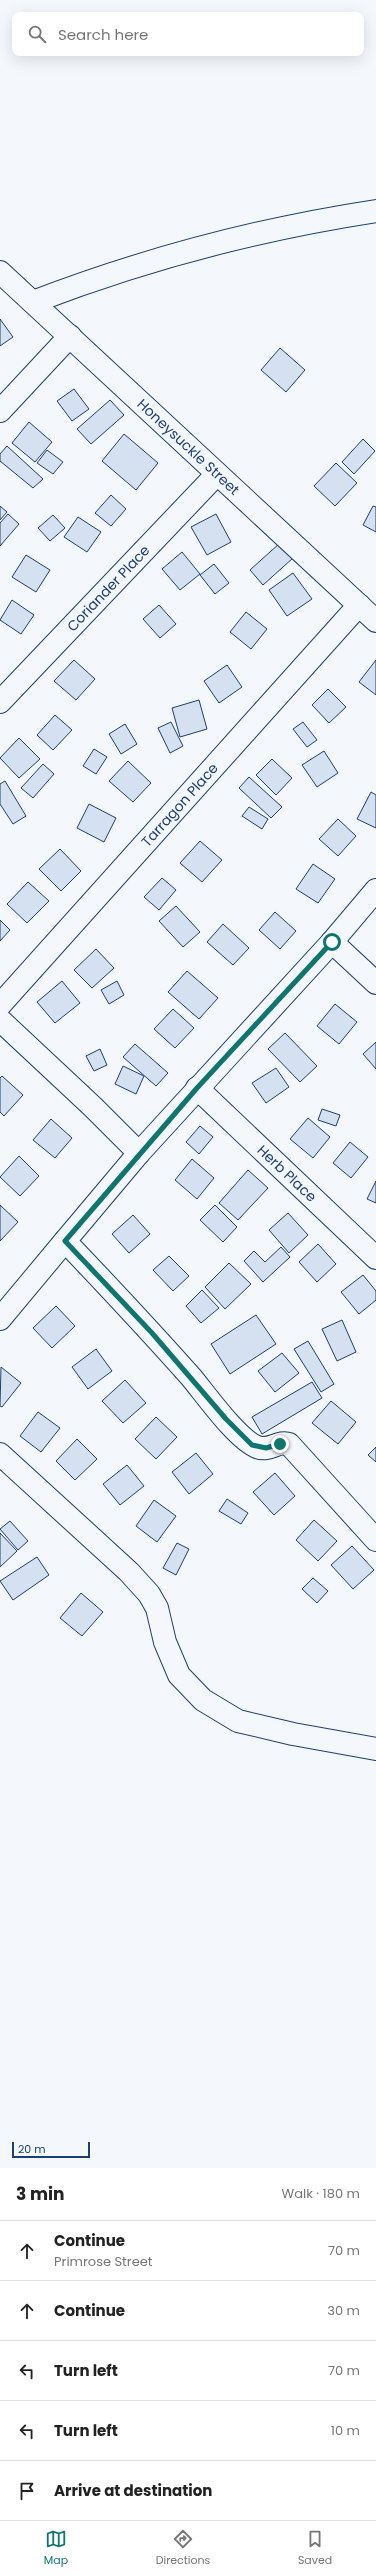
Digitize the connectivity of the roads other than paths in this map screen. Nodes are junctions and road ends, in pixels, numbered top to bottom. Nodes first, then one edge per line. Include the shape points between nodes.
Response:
1 (376, 211) edge
2 (0, 272) edge
3 (33, 302) junction
4 (70, 336) junction
5 (0, 411) edge
6 (217, 474) junction
7 (359, 605) junction
8 (376, 621) edge
9 (0, 702) edge
10 (376, 890) edge
11 (332, 942) junction
12 (376, 983) edge
13 (0, 1005) edge
14 (0, 1020) edge
15 (197, 1088) junction
16 (139, 1153) junction
17 (65, 1241) junction
18 (376, 1258) edge
19 (0, 1319) edge
20 (0, 1454) edge
21 (376, 1540) edge
22 (376, 1749) edge

1 - 3 street via 309,221 223,241 105,274
2 - 3 street, Honeysuckle Street
3 - 4 street, Honeysuckle Street
4 - 5 street
4 - 6 street, Honeysuckle Street
6 - 7 street, Honeysuckle Street
6 - 9 street, Coriander Place
7 - 8 street, Honeysuckle Street
7 - 13 street, Tarragon Place
10 - 11 street
11 - 12 street
11 - 15 street
14 - 16 street
15 - 16 street
15 - 18 street, Herb Place
16 - 17 street
17 - 19 street
17 - 21 street via 252,1445 266,1448 286,1442 289,1444
20 - 22 street via 129,1572 149,1594 157,1608 165,1642 178,1675 203,1700 238,1721 292,1734

